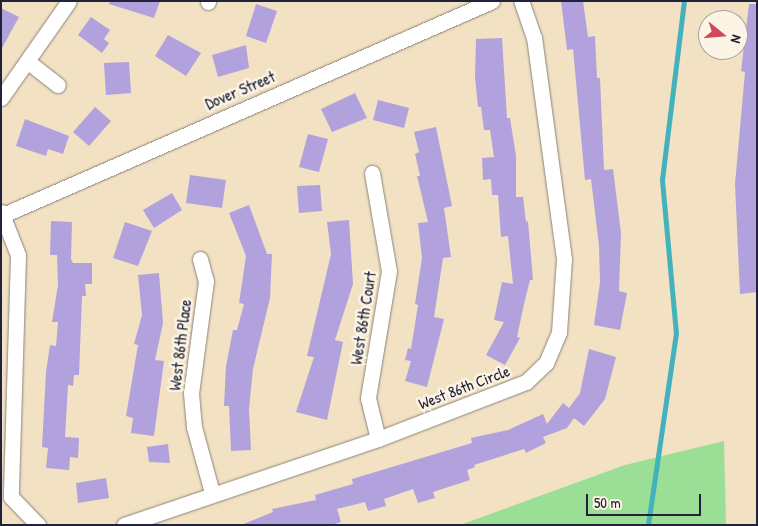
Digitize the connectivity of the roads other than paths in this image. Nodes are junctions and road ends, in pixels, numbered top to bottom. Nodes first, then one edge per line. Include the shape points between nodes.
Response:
1 (69, 1) edge
2 (492, 1) edge
3 (521, 1) edge
4 (27, 62) junction
5 (58, 85) dead end
6 (1, 98) edge
7 (372, 173) dead end
8 (2, 214) edge
9 (200, 259) dead end
10 (7, 326) edge
11 (378, 439) junction
12 (212, 493) junction
13 (6, 499) edge
14 (38, 525) edge
15 (124, 525) edge

1 - 4 street
2 - 8 street, Dover Street
3 - 11 street, West 86th Circle via 534,38 564,259 559,332 546,362 526,382
4 - 5 street
4 - 6 street
7 - 11 street, West 86th Court via 389,270 368,398
8 - 10 street via 18,255
9 - 12 street, West 86th Place via 206,281 191,393 194,427
10 - 13 street
11 - 12 street, West 86th Circle
12 - 15 street, West 86th Circle
13 - 14 street

